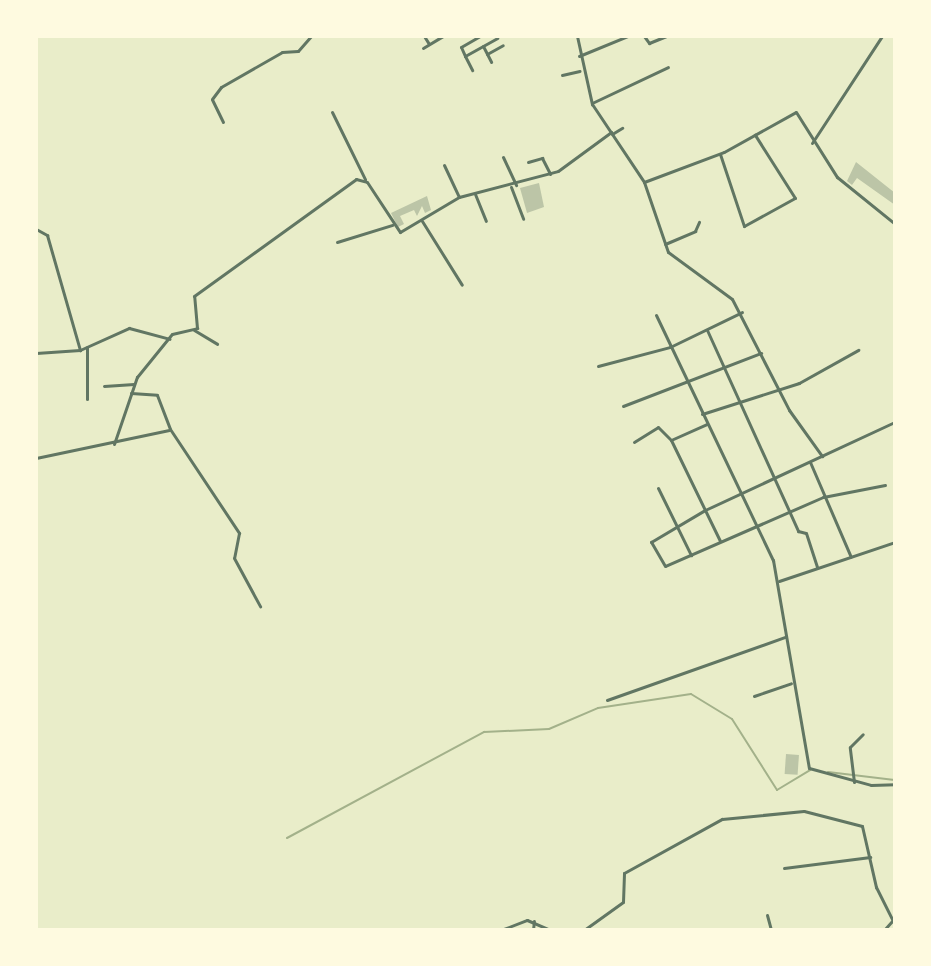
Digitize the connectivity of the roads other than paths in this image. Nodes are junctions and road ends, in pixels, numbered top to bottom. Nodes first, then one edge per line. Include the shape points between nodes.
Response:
1 (311, 36) edge
2 (424, 36) edge
3 (443, 36) edge
4 (480, 36) edge
5 (577, 36) edge
6 (628, 36) edge
7 (644, 36) edge
8 (666, 36) edge
9 (882, 36) edge
10 (497, 38) dead end
11 (457, 41) dead end
12 (429, 44) junction
13 (503, 45) dead end
14 (483, 46) junction
15 (461, 47) junction
16 (423, 48) dead end
17 (487, 54) junction
18 (465, 56) junction
19 (579, 56) junction
20 (491, 62) dead end
21 (668, 67) dead end
22 (472, 70) dead end
23 (580, 71) junction
24 (562, 75) dead end
25 (592, 104) junction
26 (332, 112) dead end
27 (223, 122) dead end
28 (622, 128) dead end
29 (612, 133) junction
30 (755, 135) junction
31 (812, 143) junction
32 (720, 154) junction
33 (503, 157) dead end
34 (528, 162) dead end
35 (444, 165) dead end
36 (550, 174) junction
37 (365, 179) junction
38 (644, 182) junction
39 (513, 186) junction
40 (475, 194) junction
41 (459, 197) junction
42 (523, 219) dead end
43 (422, 221) junction
44 (486, 221) dead end
45 (699, 222) dead end
46 (895, 224) edge
47 (392, 225) junction
48 (36, 229) edge
49 (337, 242) dead end
50 (665, 244) junction
51 (462, 285) dead end
52 (742, 312) junction
53 (656, 315) dead end
54 (194, 330) junction
55 (707, 330) junction
56 (171, 337) junction
57 (217, 344) dead end
58 (87, 347) junction
59 (670, 347) junction
60 (80, 350) junction
61 (858, 350) dead end
62 (36, 353) edge
63 (762, 353) junction
64 (598, 366) dead end
65 (725, 368) junction
66 (686, 381) junction
67 (134, 384) junction
68 (104, 386) dead end
69 (779, 391) junction
70 (131, 393) junction
71 (87, 399) dead end
72 (742, 402) junction
73 (623, 406) dead end
74 (702, 414) junction
75 (895, 422) edge
76 (707, 424) junction
77 (170, 429) junction
78 (671, 440) junction
79 (634, 442) dead end
80 (114, 444) junction
81 (822, 456) junction
82 (36, 458) edge
83 (809, 461) junction
84 (776, 475) junction
85 (885, 485) dead end
86 (658, 488) dead end
87 (741, 492) junction
88 (823, 497) junction
89 (705, 510) junction
90 (791, 511) junction
91 (757, 524) junction
92 (676, 525) junction
93 (720, 541) junction
94 (895, 542) edge
95 (691, 555) junction
96 (851, 557) junction
97 (817, 567) junction
98 (779, 581) junction
99 (260, 606) dead end
100 (785, 637) junction
101 (791, 683) junction
102 (754, 696) dead end
103 (607, 700) dead end
104 (863, 734) dead end
105 (854, 778) junction
106 (895, 784) edge
107 (870, 857) junction
108 (784, 868) dead end
109 (767, 915) dead end
110 (534, 921) junction
111 (894, 923) edge
112 (501, 930) edge
113 (533, 930) edge
114 (550, 930) edge
115 (584, 930) edge
116 (771, 930) edge
117 (884, 930) edge

1 - 27 street via 298,51 286,51 221,87 212,99
2 - 12 street
3 - 12 street
4 - 15 street
5 - 19 street
6 - 19 street
7 - 8 street via 649,43
9 - 31 street
10 - 14 street
11 - 15 street
12 - 16 street
13 - 17 street
14 - 17 street
14 - 18 street
15 - 18 street
17 - 20 street
18 - 22 street
19 - 23 street
21 - 25 street
23 - 24 street
23 - 25 street
25 - 29 street
26 - 37 street
28 - 29 street
29 - 36 street
29 - 38 street
30 - 31 street via 796,112
30 - 32 street
30 - 32 street via 795,198 744,226
31 - 46 street via 837,177
32 - 38 street
33 - 39 street
34 - 36 street via 542,158
35 - 41 street
36 - 39 street
37 - 47 street
37 - 54 street via 356,179 195,294
38 - 50 street
39 - 40 street
39 - 42 street
40 - 41 street
40 - 44 street
41 - 43 street
43 - 47 street via 400,232
43 - 51 street
45 - 50 street via 695,231
47 - 49 street
48 - 60 street via 47,235
50 - 52 street via 671,257 707,285 725,290
52 - 55 street
52 - 63 street
53 - 59 street
54 - 56 street
54 - 57 street
55 - 59 street
55 - 65 street
56 - 58 street via 129,328
56 - 67 street
58 - 60 street
58 - 71 street
59 - 64 street
59 - 66 street
60 - 62 street
61 - 69 street
63 - 65 street
63 - 69 street
65 - 66 street
65 - 72 street
66 - 73 street
66 - 74 street
67 - 68 street
67 - 70 street
69 - 72 street
69 - 81 street
70 - 77 street via 156,393
70 - 80 street
72 - 74 street
72 - 84 street
74 - 76 street
75 - 81 street
76 - 78 street
76 - 87 street
77 - 80 street
77 - 99 street via 239,533 234,558
78 - 79 street via 658,427
78 - 89 street
80 - 82 street
81 - 83 street
83 - 84 street
83 - 88 street
84 - 87 street
84 - 90 street
85 - 88 street
86 - 92 street
87 - 89 street
87 - 91 street
88 - 90 street
88 - 96 street
89 - 92 street
89 - 93 street
90 - 91 street
90 - 97 street via 799,531 806,533
91 - 93 street
91 - 98 street
92 - 95 street
92 - 95 street via 651,542 660,564
93 - 95 street
94 - 96 street
96 - 97 street
97 - 98 street
98 - 100 street
100 - 101 street
100 - 103 street
101 - 102 street
101 - 105 street via 810,769
104 - 105 street via 850,747
105 - 106 street
107 - 108 street
107 - 111 street
107 - 115 street via 861,825 836,823 826,814 727,818 624,873 623,902
109 - 116 street
110 - 112 street
110 - 113 street
110 - 114 street
111 - 117 street

